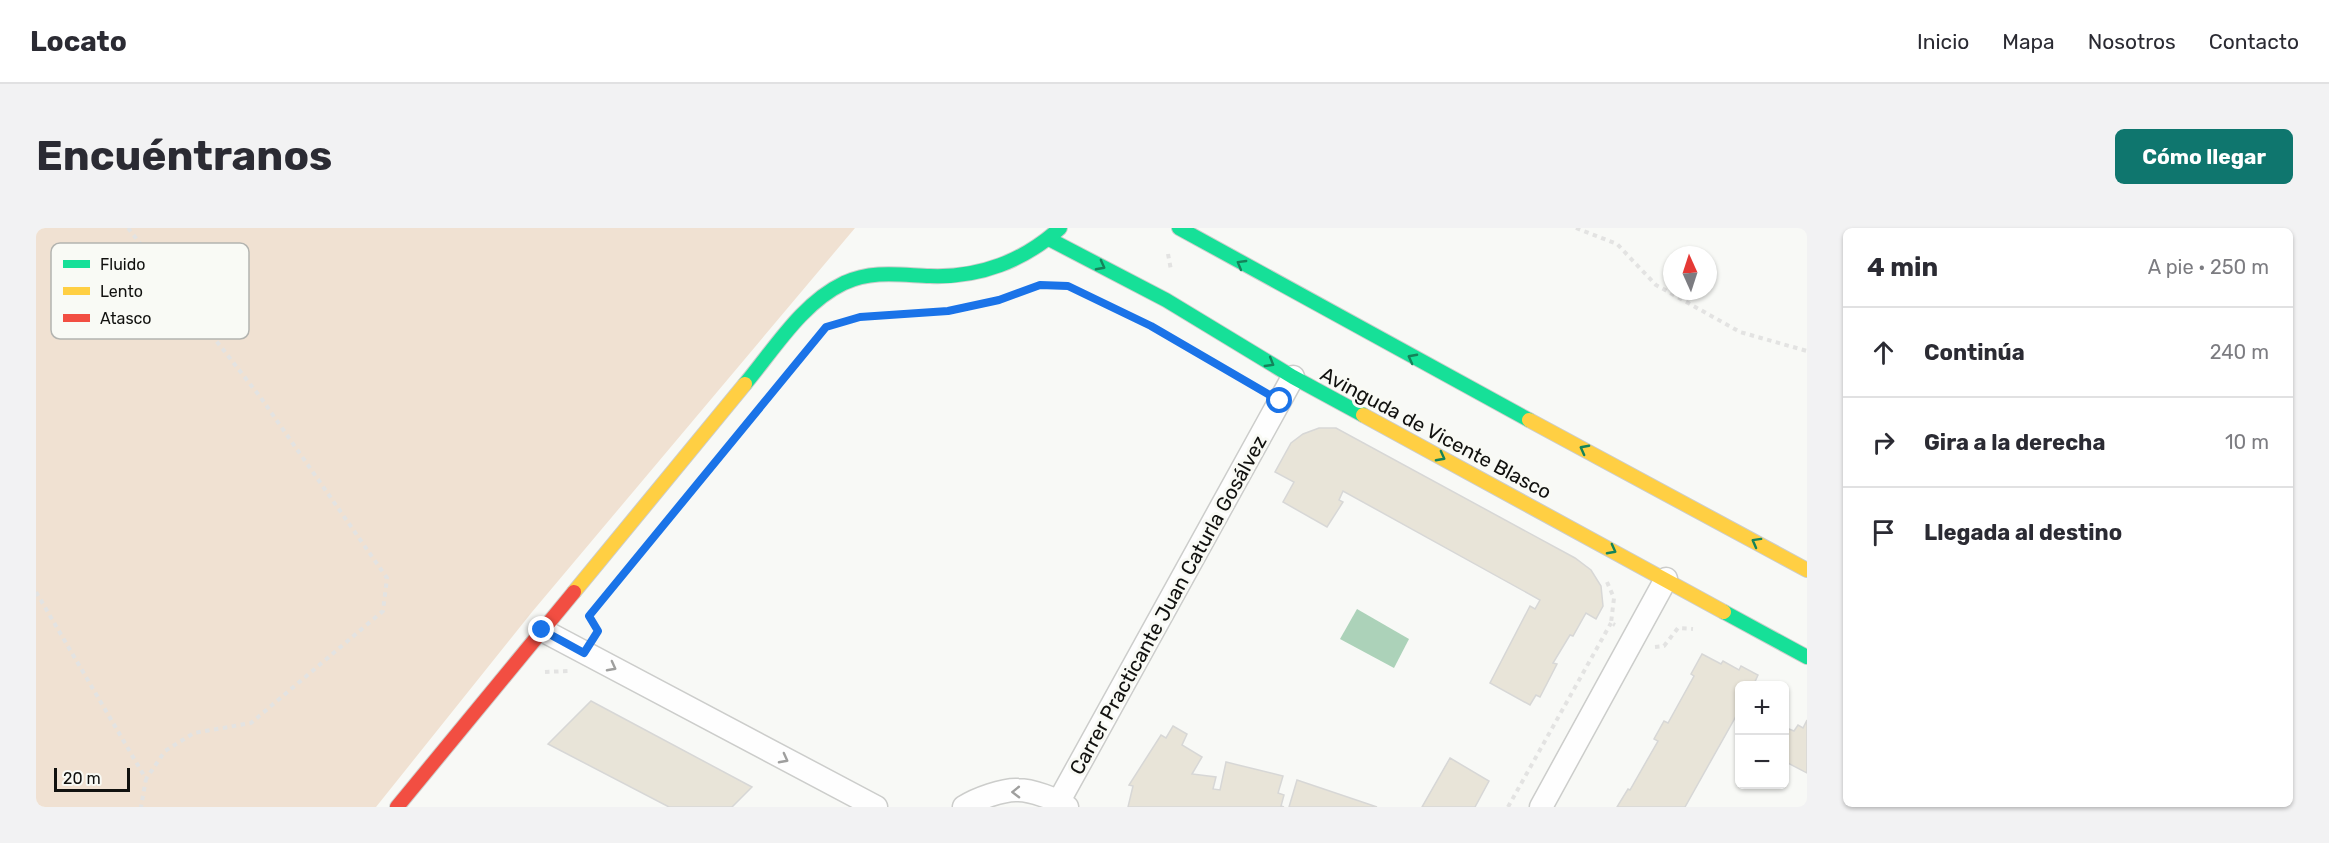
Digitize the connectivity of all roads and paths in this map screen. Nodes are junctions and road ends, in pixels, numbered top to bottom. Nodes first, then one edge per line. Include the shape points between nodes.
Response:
1 (129, 228) edge
2 (1060, 228) edge
3 (1179, 228) edge
4 (1576, 228) edge
5 (1049, 239) junction
6 (141, 243) edge
7 (1110, 306) dead end
8 (826, 327) dead end
9 (215, 339) edge
10 (1807, 351) edge
11 (1293, 377) junction
12 (1807, 570) edge
13 (1666, 579) junction
14 (1606, 581) dead end
15 (36, 592) edge
16 (589, 616) dead end
17 (1611, 623) junction
18 (1700, 629) dead end
19 (542, 630) junction
20 (1634, 638) junction
21 (584, 653) junction
22 (1807, 657) edge
23 (542, 672) dead end
24 (146, 779) junction
25 (1063, 804) edge
26 (141, 807) edge
27 (397, 807) edge
28 (876, 807) edge
29 (964, 807) edge
30 (1508, 807) edge
31 (1541, 807) edge

1 - 6 path
2 - 5 street
12 -> 3 street via 1310,304
4 - 10 path via 1617,244 1656,285 1740,332
5 -> 11 street, Avinguda de Vicente Blasco via 1166,300
5 - 19 street via 1013,261 976,272 932,277 900,273 867,275 838,285 812,303
7 - 8 path via 1068,286 1040,285 999,300 948,311 860,317
9 - 24 path via 387,578 383,611 251,723 195,733 165,751
11 -> 13 street, Avinguda de Vicente Blasco
11 - 25 street, Carrer Practicante Juan Caturla Gosálvez
13 - 20 street
13 - 22 street, Avinguda de Vicente Blasco
14 - 17 path via 1614,598
15 - 24 path
16 - 21 path via 598,631
17 - 20 path
17 - 30 path
18 - 20 path via 1678,628 1664,646 1650,647
19 - 21 street
19 - 27 street
20 - 31 street
21 - 23 path via 572,671
21 -> 28 street
24 - 26 path
25 -> 29 street via 1018,789 972,801

